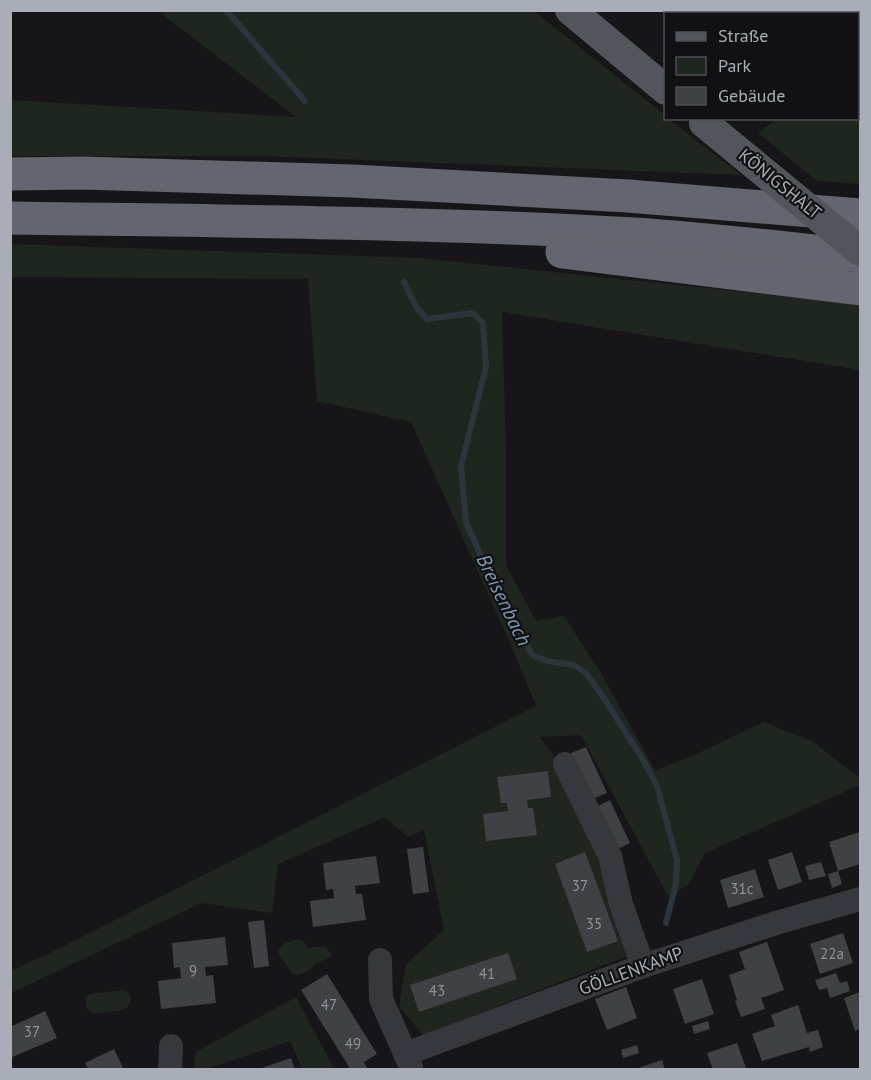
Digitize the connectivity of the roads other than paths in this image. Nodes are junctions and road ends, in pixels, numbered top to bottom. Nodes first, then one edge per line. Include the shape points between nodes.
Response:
1 (570, 10) edge
2 (664, 88) edge
3 (702, 121) edge
4 (10, 174) edge
5 (853, 214) edge
6 (10, 218) edge
7 (350, 222) junction
8 (861, 250) edge
9 (861, 256) edge
10 (861, 289) edge
11 (566, 764) dead end
12 (861, 898) edge
13 (380, 960) dead end
14 (643, 966) junction
15 (409, 1062) edge

1 - 2 main road
3 - 8 main road, KÖNIGSHALT, bridge
4 - 5 highway via 352,181 628,196
6 - 7 highway
7 - 9 highway via 637,234
7 - 10 highway via 404,240 581,253
11 - 14 street via 610,856 621,904
12 - 14 street, GÖLLENKAMP
13 - 15 street, GÖLLENKAMP via 381,999
14 - 15 street, GÖLLENKAMP

